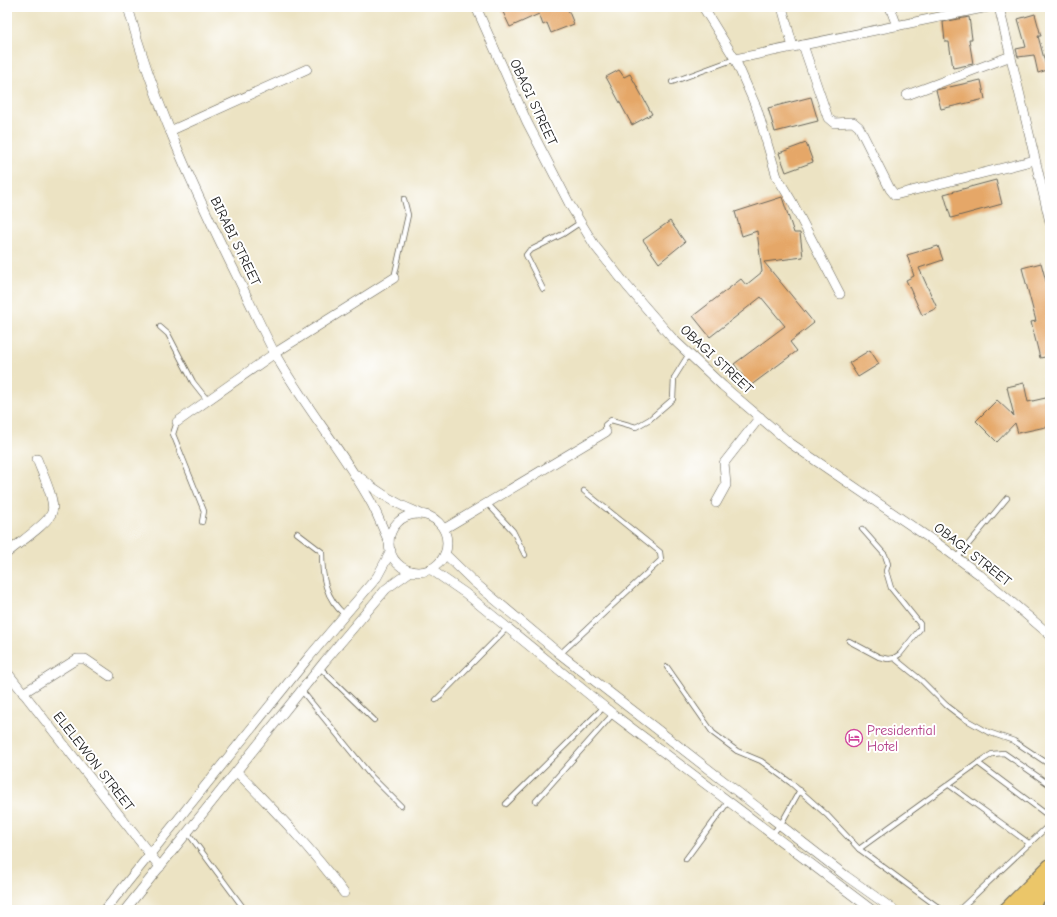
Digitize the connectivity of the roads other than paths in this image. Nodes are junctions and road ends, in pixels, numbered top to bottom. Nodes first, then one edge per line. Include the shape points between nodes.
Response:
1 (128, 7) edge
2 (476, 7) edge
3 (703, 7) edge
4 (782, 7) edge
5 (890, 7) edge
6 (988, 7) edge
7 (999, 7) edge
8 (897, 26) junction
9 (803, 45) junction
10 (793, 47) junction
11 (1010, 56) junction
12 (735, 59) junction
13 (307, 69) dead end
14 (672, 82) dead end
15 (908, 95) dead end
16 (170, 131) junction
17 (1035, 160) junction
18 (404, 199) dead end
19 (581, 222) junction
20 (1050, 222) edge
21 (394, 278) joint
22 (543, 290) dead end
23 (840, 294) dead end
24 (160, 327) dead end
25 (275, 353) junction
26 (689, 354) junction
27 (208, 400) junction
28 (760, 417) junction
29 (177, 422) joint
30 (606, 432) joint
31 (37, 459) dead end
32 (351, 470) junction
33 (584, 491) dead end
34 (1007, 498) dead end
35 (487, 503) junction
36 (716, 503) dead end
37 (421, 514) junction
38 (202, 522) dead end
39 (444, 529) junction
40 (862, 529) dead end
41 (296, 533) dead end
42 (389, 542) junction
43 (391, 551) junction
44 (7, 553) edge
45 (445, 554) junction
46 (525, 555) dead end
47 (958, 558) junction
48 (430, 570) junction
49 (411, 571) junction
50 (345, 615) junction
51 (508, 627) junction
52 (1050, 635) edge
53 (849, 642) dead end
54 (560, 654) junction
55 (894, 658) junction
56 (667, 667) dead end
57 (320, 668) junction
58 (7, 672) edge
59 (110, 676) dead end
60 (11, 686) edge
61 (302, 692) junction
62 (23, 693) junction
63 (436, 700) dead end
64 (604, 707) junction
65 (613, 714) junction
66 (374, 720) dead end
67 (978, 763) junction
68 (1050, 765) edge
69 (238, 772) junction
70 (949, 785) junction
71 (1050, 785) edge
72 (800, 790) junction
73 (536, 801) dead end
74 (728, 802) junction
75 (506, 804) dead end
76 (401, 806) dead end
77 (1050, 817) edge
78 (781, 824) junction
79 (1050, 824) edge
80 (188, 833) junction
81 (772, 834) junction
82 (1030, 844) junction
83 (859, 849) junction
84 (150, 854) junction
85 (686, 859) dead end
86 (1050, 866) edge
87 (160, 867) junction
88 (846, 876) junction
89 (1050, 884) edge
90 (839, 886) junction
91 (344, 893) dead end
92 (129, 909) edge
93 (106, 910) edge
94 (246, 910) edge
95 (872, 910) edge
96 (894, 910) edge
97 (942, 910) edge
98 (959, 910) edge
99 (1006, 910) edge
100 (1024, 910) edge

1 - 16 street, BIRABI STREET via 137,43
2 - 19 street, OBAGI STREET via 527,122
3 - 12 street
4 - 10 street
5 - 8 street
6 - 8 street
7 - 11 street
8 - 9 street
9 - 10 street
9 - 17 street via 828,118 834,124 853,122 859,127 895,195
10 - 12 street
11 - 15 street
11 - 17 street
12 - 14 lane
12 - 23 street via 757,110 777,177
13 - 16 street
16 - 25 street, BIRABI STREET via 217,236
17 - 20 street
18 - 21 lane via 408,215
19 - 22 lane via 526,255
19 - 26 street, OBAGI STREET via 595,246 627,286
21 - 25 street
24 - 27 lane via 168,334 190,376
25 - 27 street
25 - 32 street, BIRABI STREET via 304,403
26 - 28 street, OBAGI STREET
26 - 30 lane via 674,378 673,399 636,426 611,420 605,425
27 - 29 street
28 - 36 street via 724,463 726,484
28 - 47 street, OBAGI STREET via 790,443
29 - 38 lane via 173,434 204,511
30 - 35 street
31 - 44 street via 53,503 52,512
32 - 37 street via 380,495
32 - 42 street via 372,504
33 - 54 lane via 660,552 661,560
34 - 47 lane
35 - 39 street
35 - 46 lane via 513,531
37 - 39 street via 438,522
37 - 42 street via 400,521 391,533
39 - 45 street via 447,542
40 - 55 lane via 885,555 891,588 920,624 920,629
41 - 50 lane via 322,552 323,578 330,598 336,608
42 - 43 street
43 - 49 street via 395,560
43 - 50 street via 377,577
45 - 48 street
45 - 54 street via 458,569
47 - 52 street, OBAGI STREET
48 - 49 street
48 - 51 street via 465,593
49 - 57 street via 386,589
50 - 84 street
51 - 63 lane
51 - 64 street
53 - 55 lane via 879,657 888,660
54 - 78 street
55 - 68 lane via 963,718 988,732 1014,741
56 - 72 lane via 713,733 737,751 761,761
57 - 61 street
57 - 66 lane
58 - 60 street, ELELEWON STREET
59 - 62 street via 85,659 77,659
60 - 62 street, ELELEWON STREET
61 - 69 street
61 - 76 lane via 370,776
62 - 84 street, ELELEWON STREET
64 - 65 street
64 - 75 lane
65 - 73 lane
65 - 74 street
67 - 70 lane
67 - 71 lane via 992,754 1004,753
67 - 77 lane
69 - 80 street
69 - 91 street via 296,834
70 - 82 lane
70 - 83 lane
72 - 78 lane
72 - 83 lane
74 - 81 street
74 - 85 lane
78 - 81 lane
78 - 88 street
79 - 82 lane
80 - 87 street
80 - 94 lane
81 - 90 street
82 - 98 lane
83 - 97 lane
84 - 87 street, ELELEWON STREET
84 - 93 street
86 - 99 main road
87 - 92 street
88 - 90 street
88 - 96 street
89 - 100 highway
90 - 95 street

